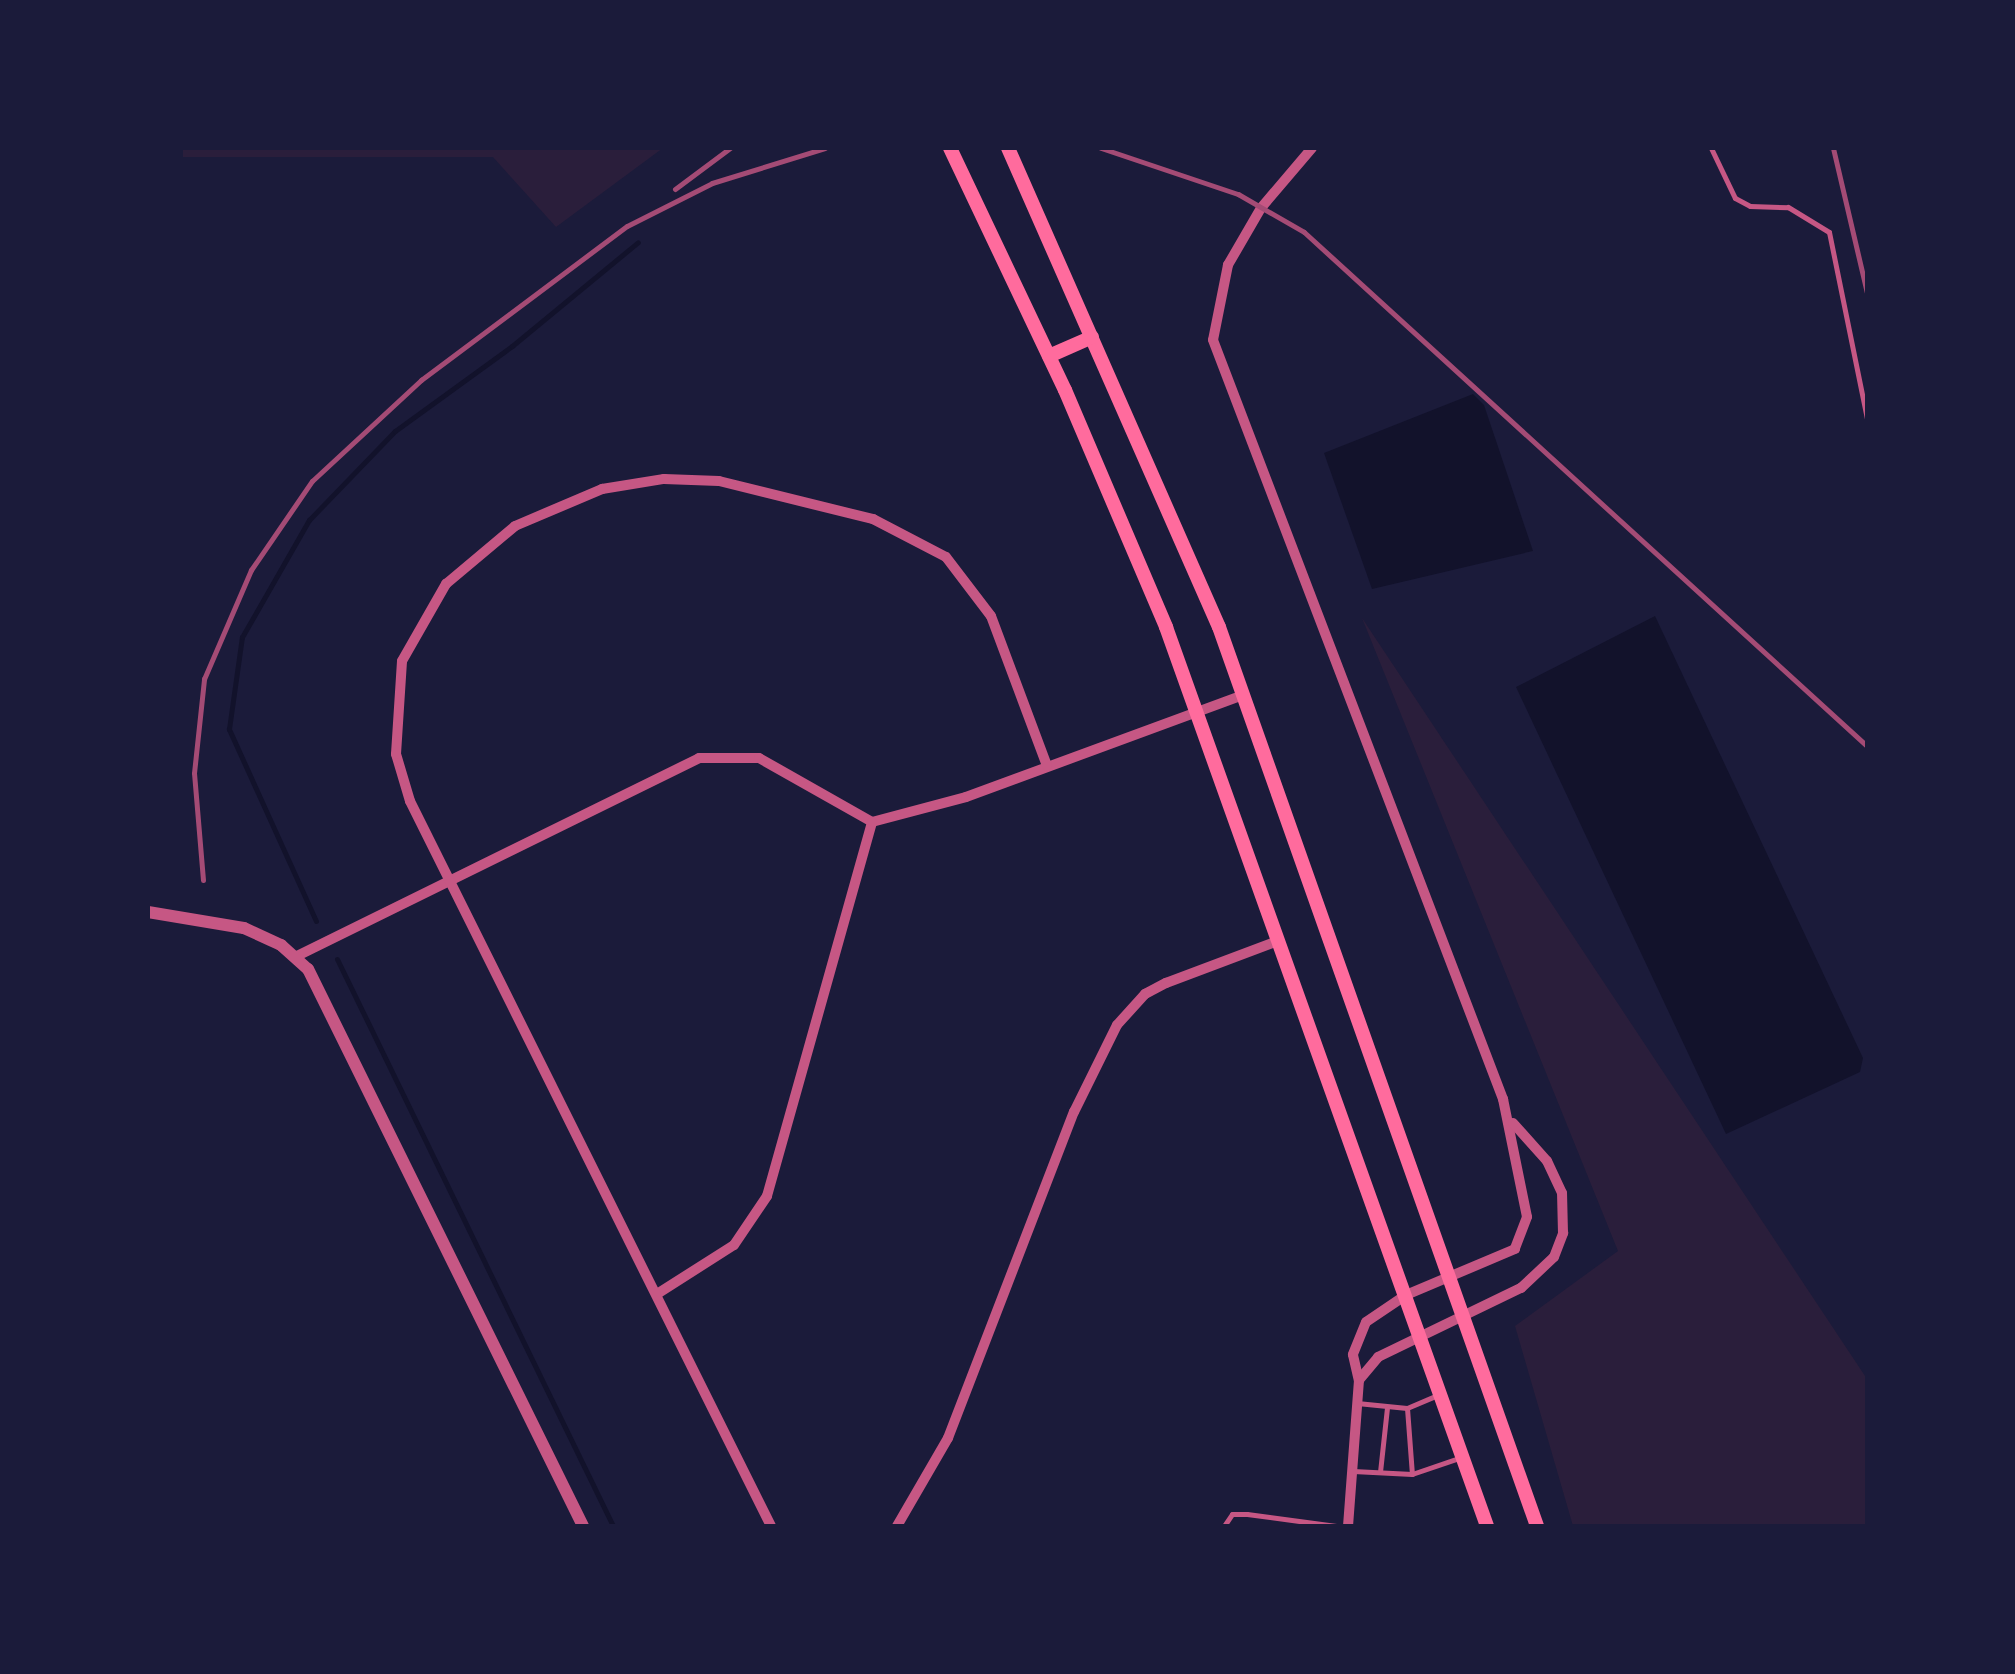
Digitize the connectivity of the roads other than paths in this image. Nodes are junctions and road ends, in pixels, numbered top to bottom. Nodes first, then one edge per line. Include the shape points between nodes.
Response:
1 (950, 148) edge
2 (1008, 148) edge
3 (1312, 148) edge
4 (1712, 148) edge
5 (1092, 337) junction
6 (1048, 356) junction
7 (1868, 424) edge
8 (1243, 694) junction
9 (1196, 712) junction
10 (1046, 766) junction
11 (872, 822) junction
12 (451, 879) junction
13 (148, 912) edge
14 (1278, 940) junction
15 (297, 956) junction
16 (1509, 1118) junction
17 (1450, 1276) junction
18 (657, 1294) junction
19 (1406, 1294) junction
20 (1462, 1314) junction
21 (1420, 1336) junction
22 (1359, 1380) junction
23 (1440, 1394) junction
24 (1358, 1404) junction
25 (1387, 1408) junction
26 (1407, 1408) junction
27 (1462, 1456) junction
28 (1352, 1471) junction
29 (1380, 1472) junction
30 (1412, 1474) junction
31 (583, 1526) edge
32 (771, 1526) edge
33 (896, 1526) edge
34 (1224, 1526) edge
35 (1336, 1526) edge
36 (1348, 1526) edge
37 (1487, 1526) edge
38 (1536, 1526) edge

1 - 6 main road
2 - 5 main road
3 - 16 street via 1236,251 1220,284 1214,340
4 - 7 lane via 1734,198 1750,206 1788,207 1830,232
5 - 6 main road
5 - 8 main road via 1194,564
6 - 9 main road via 1134,548
8 - 9 street
8 - 17 main road
9 - 10 street
9 - 14 main road
10 - 11 street via 966,797
10 - 12 street via 991,616 959,569 909,533 719,481 664,479 602,489 516,526 475,555 435,598 402,661 394,702 396,754 410,802
11 - 12 street via 770,763 718,755 667,771
11 - 18 street via 767,1196 734,1245
12 - 15 street
12 - 18 street
13 - 15 street via 244,928
14 - 19 main road
14 - 33 street via 1145,994 1117,1025 1074,1112 948,1438
15 - 31 street via 319,988
16 - 17 street via 1524,1176 1525,1237 1500,1258
16 - 20 street via 1556,1178 1563,1233 1537,1277
17 - 19 street
17 - 20 main road
18 - 32 street
19 - 21 main road
19 - 22 street via 1366,1322 1353,1356
20 - 21 street
20 - 38 main road
21 - 22 street via 1378,1357
21 - 23 main road
22 - 24 street
23 - 26 lane
23 - 27 main road
24 - 25 lane
24 - 28 street
25 - 26 lane
25 - 29 lane
26 - 30 lane
27 - 30 lane
27 - 37 main road
28 - 29 lane
28 - 36 street
29 - 30 lane
34 - 35 lane via 1232,1514 1247,1514

